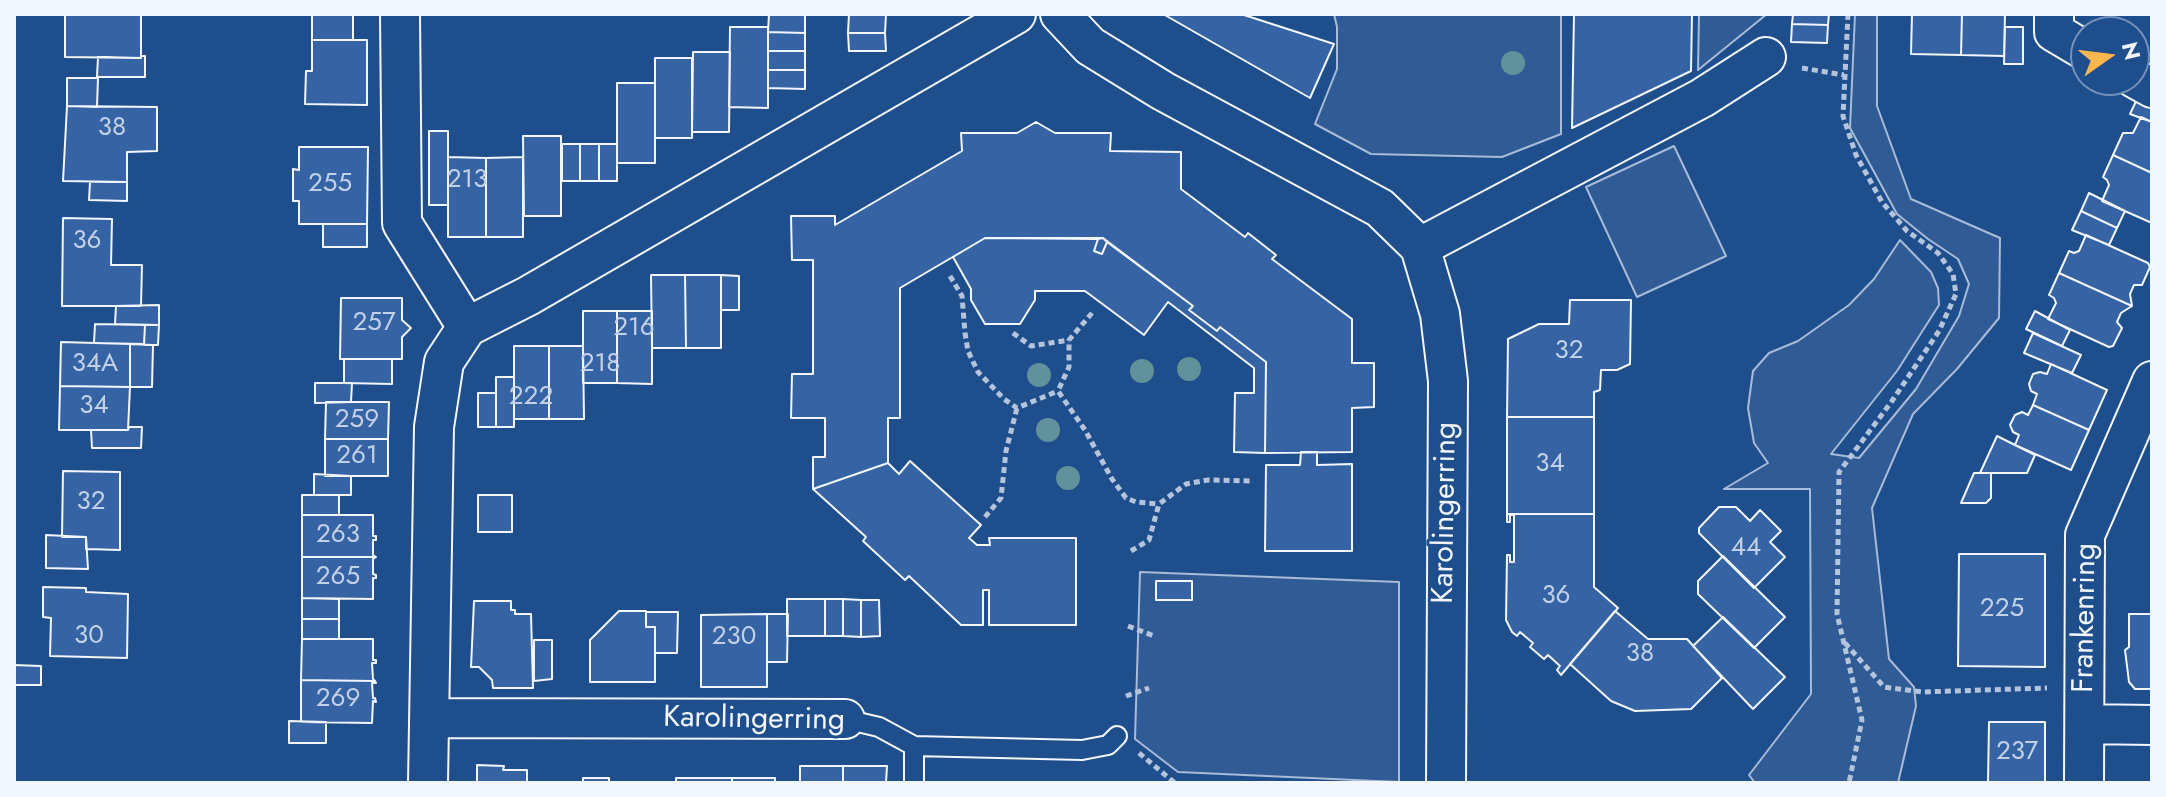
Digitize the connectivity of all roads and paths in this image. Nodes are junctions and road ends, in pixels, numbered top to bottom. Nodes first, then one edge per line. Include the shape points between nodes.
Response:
1 (400, 14) edge
2 (1016, 14) edge
3 (1060, 14) edge
4 (1848, 14) edge
5 (2054, 14) edge
6 (2070, 42) edge
7 (1766, 57) dead end
8 (1420, 247) junction
9 (950, 276) dead end
10 (1092, 313) dead end
11 (467, 327) junction
12 (1013, 333) dead end
13 (1069, 340) junction
14 (2152, 381) edge
15 (1058, 391) junction
16 (1017, 408) junction
17 (1253, 481) dead end
18 (1159, 504) junction
19 (985, 517) dead end
20 (1131, 551) dead end
21 (1128, 626) dead end
22 (1154, 636) dead end
23 (1843, 641) junction
24 (1149, 688) dead end
25 (1126, 696) dead end
26 (2084, 706) junction
27 (429, 718) junction
28 (845, 719) joint
29 (2152, 725) edge
30 (1117, 736) joint
31 (914, 746) junction
32 (428, 783) edge
33 (914, 783) edge
34 (1175, 783) edge
35 (1446, 783) edge
36 (1849, 783) edge
37 (2084, 783) edge

1 - 11 street via 402,223
2 - 11 street
3 - 8 street, Karolingerring via 1090,46 1163,91 1380,208
4 - 23 path via 1843,116 1856,155 1890,212 1938,253 1953,274 1956,294 1939,331 1839,472 1837,614
5 - 6 street via 2054,32
7 - 8 street via 1702,98
8 - 35 street, Karolingerring via 1440,314 1448,381
9 - 16 path via 962,296 968,351 978,372
10 - 13 path
11 - 27 street via 444,362 434,427
12 - 13 path via 1031,346
13 - 15 path via 1069,367
14 - 26 street, Frankenring via 2085,535
15 - 16 path
15 - 18 path via 1126,498
16 - 19 path via 1001,498
17 - 18 path via 1186,484
18 - 20 path via 1149,540
21 - 22 path
23 - 26 path via 1884,687
23 - 36 path via 1862,720
24 - 25 path
26 - 29 street, Frankenring
26 - 37 street, Frankenring
27 - 28 street, Karolingerring
27 - 32 street
28 - 31 lane, Karolingerring via 879,727
30 - 31 lane, Karolingerring via 1108,745 1082,750
30 - 34 path
31 - 33 lane

